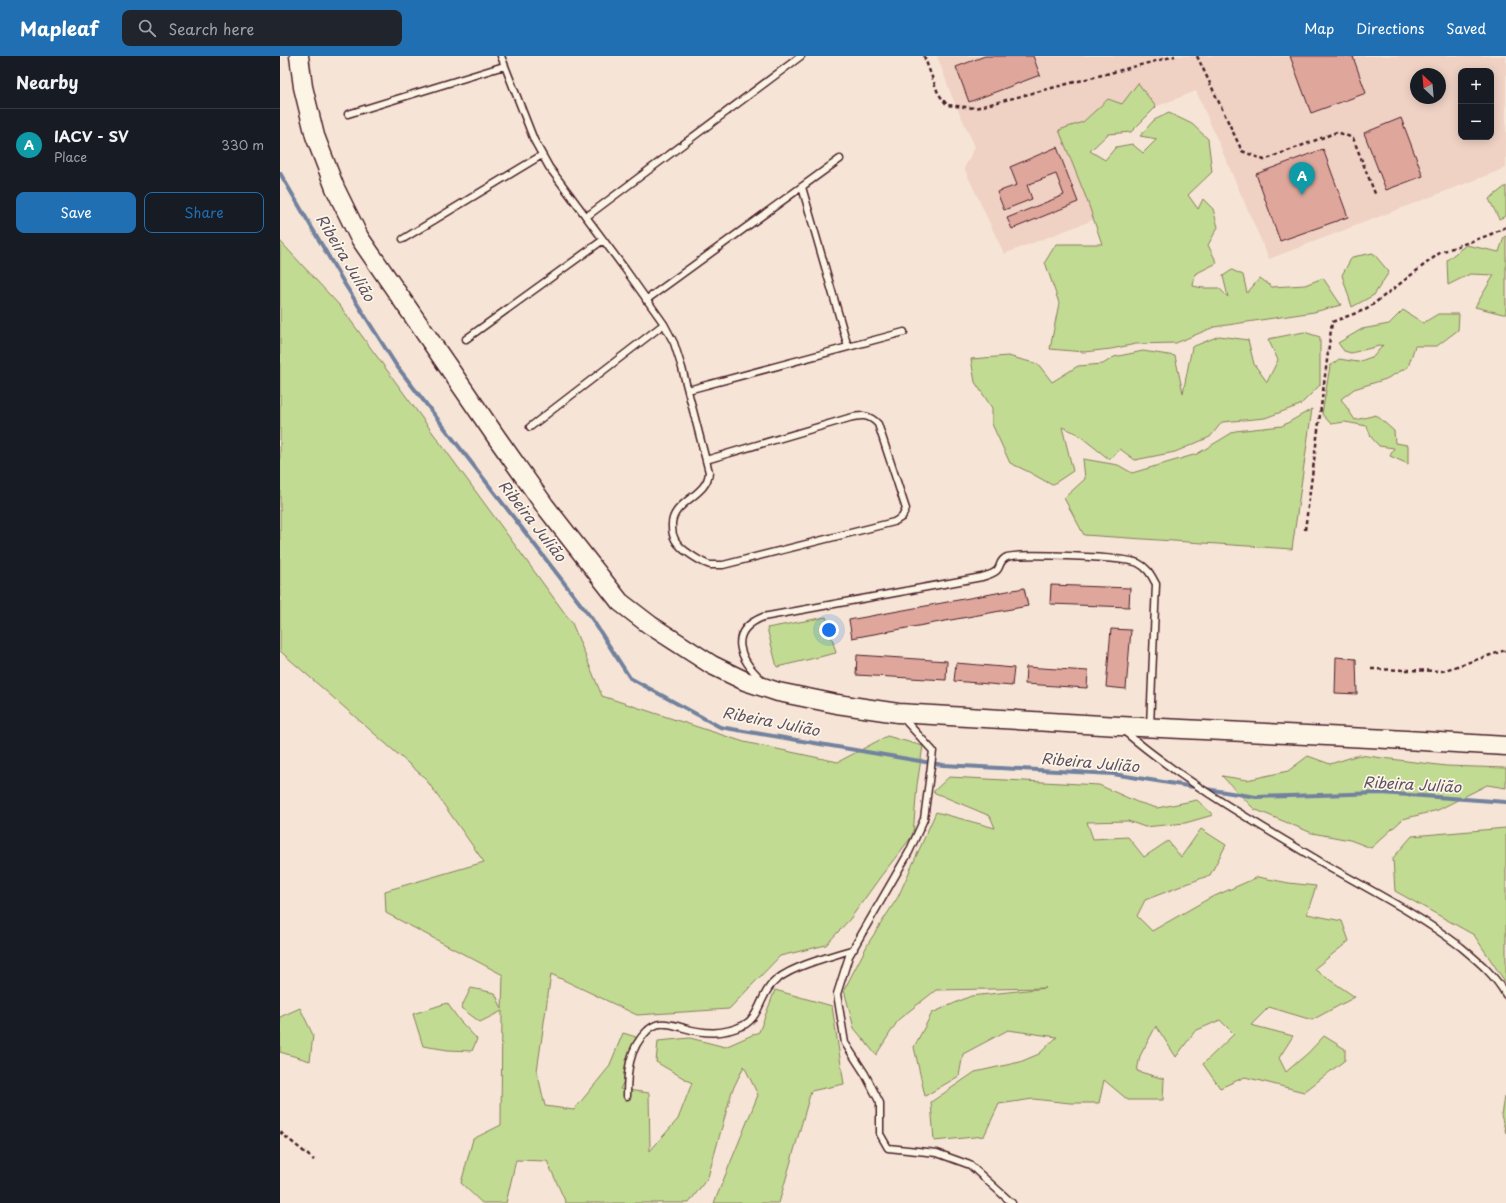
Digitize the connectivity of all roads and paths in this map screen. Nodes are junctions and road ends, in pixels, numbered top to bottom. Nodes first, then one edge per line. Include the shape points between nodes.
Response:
1 (299, 56) edge
2 (501, 56) edge
3 (801, 56) edge
4 (924, 56) edge
5 (1176, 56) edge
6 (1197, 56) edge
7 (504, 66) junction
8 (348, 114) dead end
9 (542, 155) junction
10 (840, 160) dead end
11 (802, 187) junction
12 (1376, 196) dead end
13 (586, 217) junction
14 (1506, 227) edge
15 (403, 239) dead end
16 (603, 240) junction
17 (646, 300) junction
18 (664, 324) junction
19 (904, 332) dead end
20 (466, 339) dead end
21 (848, 347) junction
22 (688, 390) junction
23 (530, 427) dead end
24 (706, 460) junction
25 (1305, 530) dead end
26 (1506, 650) edge
27 (1371, 669) dead end
28 (778, 692) junction
29 (898, 713) junction
30 (1118, 726) junction
31 (1150, 727) junction
32 (1506, 746) edge
33 (854, 948) junction
34 (1506, 995) edge
35 (626, 1096) dead end
36 (280, 1132) edge
37 (314, 1160) dead end
38 (1012, 1203) edge

1 - 28 main road via 303,87 315,136 335,188 359,237 545,506 629,610 712,665 745,681
2 - 7 lane
3 - 13 lane
4 - 5 path via 938,93 947,105 975,108
6 - 12 path via 1242,151 1264,160 1337,132 1354,138
7 - 8 lane
7 - 9 lane
9 - 13 lane
9 - 15 lane
10 - 11 lane
11 - 17 lane
11 - 21 lane
13 - 16 lane
14 - 25 path via 1489,236 1441,252 1367,309 1332,322
16 - 17 lane
16 - 20 lane
17 - 18 lane
18 - 22 lane via 674,343
18 - 23 lane
19 - 21 lane
21 - 22 lane
22 - 24 lane
24 - 24 lane via 849,418 862,415 872,417 878,424 906,509 902,517 894,522 741,561 709,565 677,544 672,535 671,520 677,510 702,489 708,479
26 - 27 path via 1442,671
28 - 29 main road
28 - 31 lane via 762,680 747,664 742,654 741,634 758,619 982,577 996,571 1003,559 1010,556 1101,558 1137,562 1149,570 1156,584
29 - 30 main road
29 - 33 lane via 933,751 924,819 909,852
30 - 31 main road
30 - 34 lane via 1150,753 1238,811 1442,933 1494,976
31 - 32 main road
33 - 35 lane via 799,967 781,977 770,986 751,1020 743,1025 719,1032 704,1033 673,1025 659,1024 650,1029 633,1050 627,1074
33 - 38 lane via 837,994 845,1043 866,1074 880,1103 880,1134 888,1148 937,1154 970,1165
36 - 37 path

